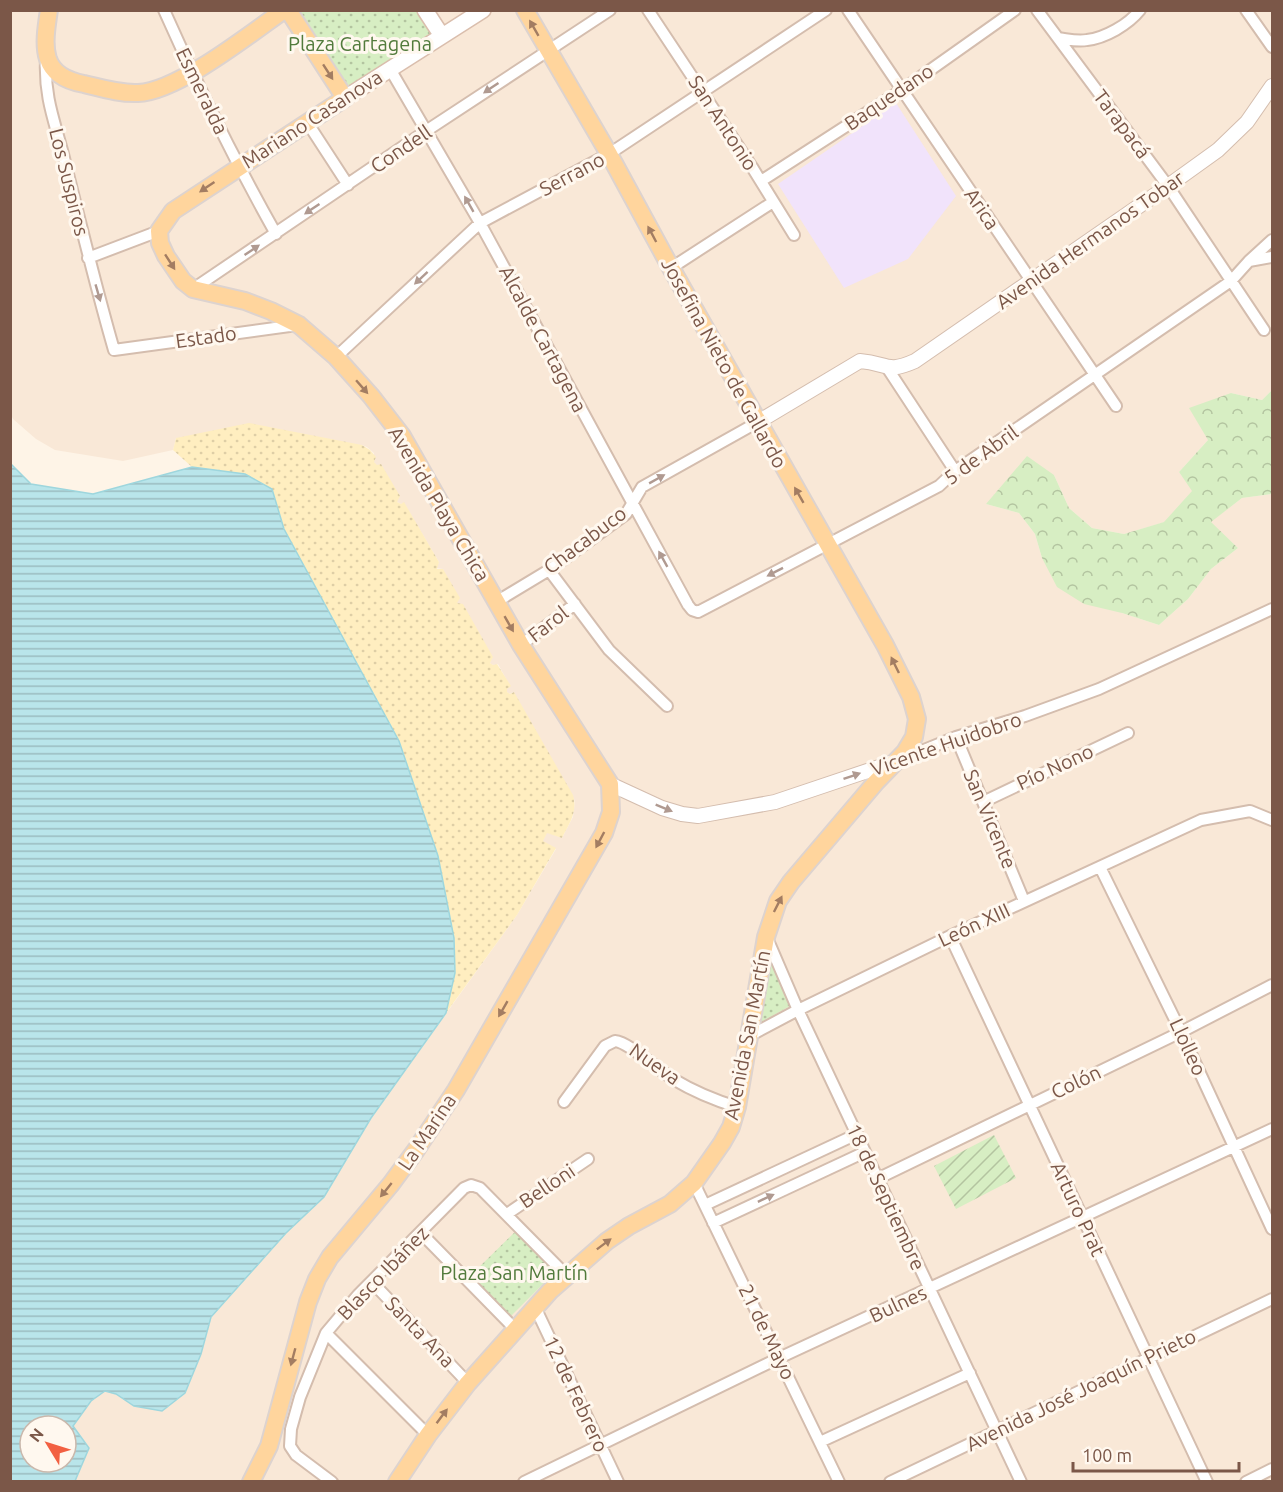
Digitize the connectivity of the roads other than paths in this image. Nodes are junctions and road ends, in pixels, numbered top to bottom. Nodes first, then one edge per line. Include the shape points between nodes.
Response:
1 (49, 10) edge
2 (164, 10) edge
3 (286, 10) edge
4 (425, 10) edge
5 (483, 10) edge
6 (525, 10) edge
7 (610, 10) edge
8 (826, 10) edge
9 (848, 10) edge
10 (1015, 10) edge
11 (1037, 10) edge
12 (1140, 10) edge
13 (1246, 10) edge
14 (651, 11) edge
15 (442, 36) junction
16 (1058, 38) junction
17 (1272, 47) edge
18 (547, 51) junction
19 (46, 52) junction
20 (390, 69) junction
21 (192, 74) junction
22 (1272, 86) edge
23 (902, 90) junction
24 (703, 92) junction
25 (345, 98) junction
26 (307, 123) junction
27 (426, 131) junction
28 (609, 154) junction
29 (239, 166) junction
30 (761, 181) junction
31 (348, 185) junction
32 (1168, 186) junction
33 (773, 202) junction
34 (480, 223) junction
35 (159, 231) junction
36 (276, 234) junction
37 (794, 235) dead end
38 (1272, 240) edge
39 (1272, 257) edge
40 (88, 258) junction
41 (1249, 261) junction
42 (671, 268) junction
43 (1030, 281) junction
44 (1231, 281) junction
45 (193, 289) junction
46 (299, 325) junction
47 (1264, 330) dead end
48 (114, 350) joint
49 (336, 357) junction
50 (888, 369) junction
51 (1094, 375) junction
52 (1116, 406) dead end
53 (758, 422) junction
54 (955, 471) junction
55 (632, 503) junction
56 (828, 545) junction
57 (549, 570) junction
58 (496, 602) junction
59 (575, 604) junction
60 (1272, 609) edge
61 (692, 610) joint
62 (521, 645) junction
63 (667, 706) dead end
64 (917, 719) joint
65 (1128, 733) dead end
66 (956, 737) junction
67 (894, 762) junction
68 (610, 784) junction
69 (983, 802) junction
70 (1272, 820) edge
71 (1100, 867) junction
72 (1024, 901) junction
73 (950, 936) junction
74 (766, 937) junction
75 (1272, 985) edge
76 (798, 1010) junction
77 (1181, 1032) junction
78 (749, 1036) junction
79 (564, 1102) dead end
80 (1029, 1105) junction
81 (737, 1107) junction
82 (1272, 1129) edge
83 (857, 1134) junction
84 (1234, 1147) junction
85 (866, 1152) junction
86 (588, 1159) dead end
87 (879, 1178) junction
88 (694, 1183) junction
89 (705, 1205) junction
90 (507, 1214) junction
91 (1082, 1218) junction
92 (713, 1223) junction
93 (1272, 1229) edge
94 (421, 1233) junction
95 (567, 1275) junction
96 (372, 1282) junction
97 (930, 1289) junction
98 (1272, 1299) edge
99 (535, 1307) junction
100 (515, 1329) junction
101 (326, 1333) junction
102 (1148, 1358) junction
103 (779, 1359) junction
104 (970, 1373) junction
105 (468, 1383) junction
106 (997, 1431) junction
107 (428, 1435) junction
108 (820, 1442) junction
109 (599, 1444) junction
110 (1272, 1469) edge
111 (251, 1482) edge
112 (332, 1482) edge
113 (398, 1482) edge
114 (524, 1482) edge
115 (618, 1482) edge
116 (839, 1482) edge
117 (890, 1482) edge
118 (1021, 1482) edge
119 (1208, 1482) edge
120 (1246, 1482) edge

1 - 19 main road, Los Suspiros
2 - 21 street, Esmeralda
3 - 21 main road
3 -> 25 main road
4 - 15 main road
5 - 15 main road, Mariano Casanova
18 -> 6 main road, Josefina Nieto de Gallardo
7 - 18 street, Condell
8 - 24 street, Serrano
9 - 23 street, Arica
10 - 23 street, Baquedano
11 - 16 street
12 - 16 street via 1128,22 1094,39
13 - 17 street
14 - 24 street, San Antonio
15 - 20 main road, Mariano Casanova
16 - 32 street, Tarapacá
18 -> 27 street, Condell
18 - 28 main road, Josefina Nieto de Gallardo
19 - 21 main road via 50,66 70,82 124,93 158,89
19 - 40 street, Los Suspiros via 48,103
20 - 25 main road, Mariano Casanova
20 - 27 street, Alcalde Cartagena
21 - 29 street, Esmeralda
22 - 32 street, Avenida Hermanos Tobar via 1234,136
23 - 30 street, Baquedano
23 - 43 street, Arica
24 - 28 street, Serrano
24 - 30 street, San Antonio
25 - 26 main road, Mariano Casanova
26 - 29 main road, Mariano Casanova
26 - 31 street
27 - 31 street, Condell
34 -> 27 street, Alcalde Cartagena
28 - 34 street, Serrano
42 -> 28 main road, Josefina Nieto de Gallardo
29 -> 35 main road, Mariano Casanova via 173,211
29 - 36 street, Esmeralda
30 - 33 street, San Antonio
31 -> 36 street, Condell
32 - 43 street, Avenida Hermanos Tobar
32 - 44 street, Tarapacá
33 - 37 street, San Antonio
33 - 42 street
34 -> 49 street, Serrano
34 - 55 street, Alcalde Cartagena
35 - 40 street
35 -> 45 main road via 166,256
45 -> 36 street, Condell
38 - 41 street, 5 de Abril
39 - 41 street
40 -> 48 street, Los Suspiros
41 - 44 street, 5 de Abril
42 - 53 main road, Josefina Nieto de Gallardo
43 - 50 street, Avenida Hermanos Tobar via 915,361
43 - 51 street, Arica
44 - 47 street, Tarapacá
44 - 51 street, 5 de Abril
45 - 46 main road, Avenida Playa Chica via 245,301
46 - 48 street, Estado
46 - 49 main road, Avenida Playa Chica
49 -> 58 main road, Avenida Playa Chica via 402,436
50 - 53 street, Chacabuco via 860,361
50 - 54 street
51 - 52 street, Arica
51 - 54 street, 5 de Abril
55 -> 53 street, Chacabuco via 642,487
56 -> 53 main road, Josefina Nieto de Gallardo
54 - 56 street, 5 de Abril via 939,486
55 - 57 street, Chacabuco via 626,514
61 -> 55 street, Alcalde Cartagena
56 -> 61 street, 5 de Abril via 698,612
64 -> 56 main road, Josefina Nieto de Gallardo via 885,645
57 - 58 street, Chacabuco
57 - 59 street
58 -> 62 main road, Avenida Playa Chica
59 - 62 street, Farol
59 - 63 street via 609,650
60 - 66 street, Vicente Huidobro via 1099,689
62 - 68 main road, Avenida Playa Chica
64 - 67 main road, Avenida San Martín via 910,745
65 - 69 street, Pío Nono
66 - 67 street, Vicente Huidobro
66 - 69 street, San Vicente
68 -> 67 street, Vicente Huidobro via 662,808 698,816 774,802
74 -> 67 main road, Avenida San Martín via 778,902 791,882
68 -> 111 main road, La Marina via 611,812 604,833 456,1090 416,1150 317,1279 269,1446
69 - 72 street, San Vicente
70 - 71 street, León XIII via 1250,811 1201,820
71 - 72 street, León XIII
71 - 77 street, Llolleo
72 - 73 street, León XIII
73 - 76 street, León XIII
73 - 80 street, Arturo Prat
74 - 76 street, 18 de Septiembre
74 - 78 main road, Avenida San Martín
75 - 77 street, Colón
76 - 78 street, León XIII
76 - 83 street, 18 de Septiembre
77 - 80 street, Colón
77 - 84 street, Llolleo
78 - 81 main road, Avenida San Martín
79 - 81 street, Nueva via 605,1046 615,1041 627,1044 687,1087
80 - 87 street, Colón
80 - 91 street, Arturo Prat
81 - 88 main road, Avenida San Martín via 722,1143
82 - 84 street, Bulnes
83 - 85 street, 18 de Septiembre
83 - 89 street
84 - 91 street, Bulnes
84 - 93 street, Llolleo
85 - 87 street, 18 de Septiembre
92 -> 85 street
86 - 90 street, Belloni
87 - 97 street, 18 de Septiembre
88 - 89 street, 21 de Mayo
95 -> 88 main road, Avenida San Martín via 607,1241 670,1204
89 - 92 street, 21 de Mayo
90 - 94 street, Blasco Ibáñez via 480,1188 471,1185
90 - 95 street, Blasco Ibáñez
91 - 97 street, Bulnes
91 - 102 street, Arturo Prat
92 - 103 street, 21 de Mayo
94 - 96 street, Blasco Ibáñez
94 - 100 street
95 - 99 main road, Avenida San Martín
96 - 101 street, Blasco Ibáñez
96 - 105 street, Santa Ana
97 - 103 street, Bulnes
97 - 104 street, 18 de Septiembre
98 - 102 street, Avenida José Joaquín Prieto
99 - 100 main road, Avenida San Martín
99 - 109 street, 12 de Febrero
100 - 105 main road, Avenida San Martín
101 - 107 street
101 - 112 street, Blasco Ibáñez via 300,1397 290,1441 296,1455
102 - 106 street, Avenida José Joaquín Prieto
102 - 119 street, Arturo Prat
103 - 108 street, 21 de Mayo
103 - 109 street, Bulnes
104 - 106 street, 18 de Septiembre
104 - 108 street
107 -> 105 main road, Avenida San Martín
106 - 117 street, Avenida José Joaquín Prieto
106 - 118 street, 18 de Septiembre
107 - 113 main road, Avenida San Martín
108 - 116 street, 21 de Mayo
109 - 114 street, Bulnes
109 - 115 street, 12 de Febrero
110 - 120 street

